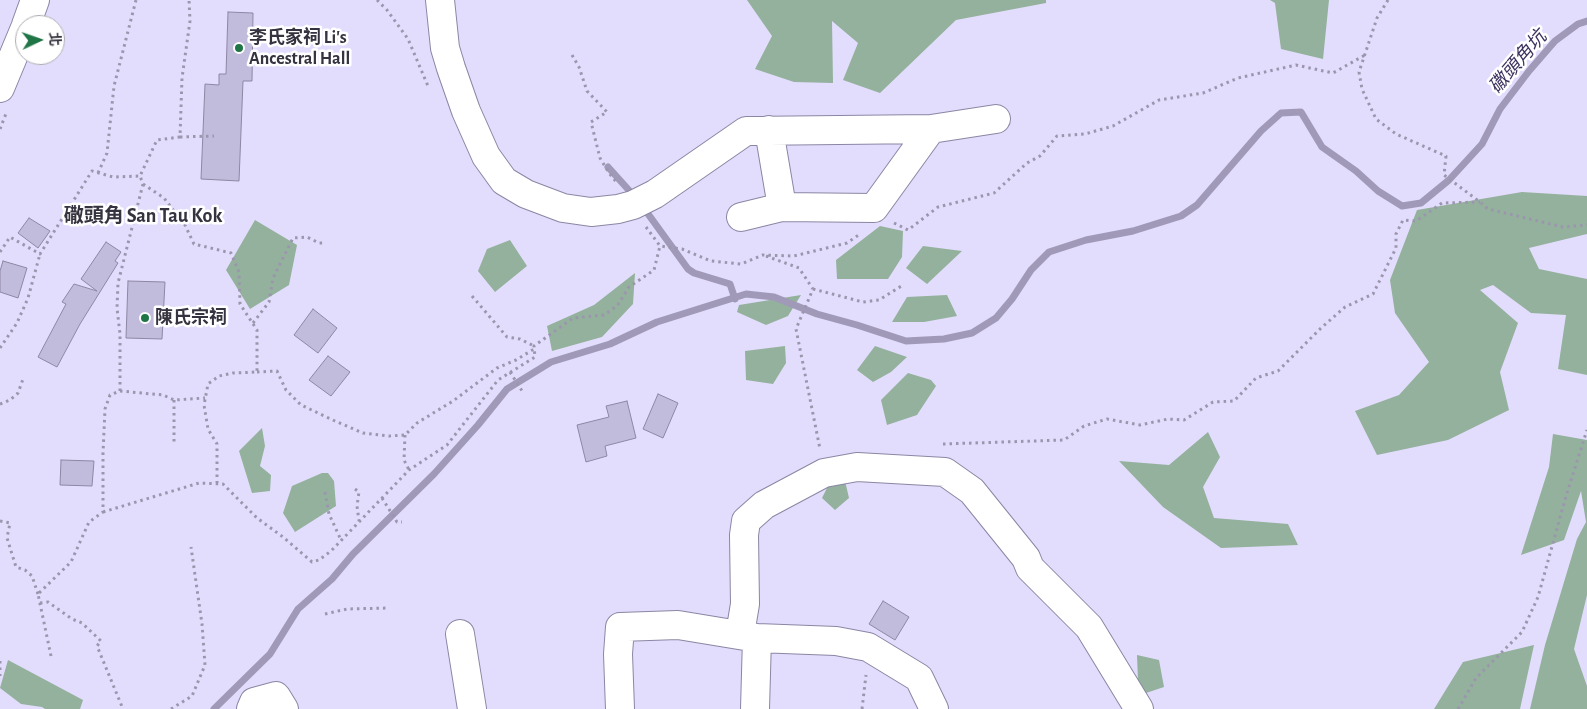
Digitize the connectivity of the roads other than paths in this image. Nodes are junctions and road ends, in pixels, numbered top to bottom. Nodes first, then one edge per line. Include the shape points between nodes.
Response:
1 (35, 0) edge
2 (440, 0) edge
3 (29, 15) edge
4 (15, 51) edge
5 (0, 88) edge
6 (996, 119) dead end
7 (931, 129) junction
8 (769, 130) junction
9 (782, 207) junction
10 (741, 217) dead end
11 (460, 634) dead end
12 (748, 636) junction
13 (251, 709) edge
14 (284, 709) edge
15 (472, 709) edge
16 (620, 709) edge
17 (755, 709) edge
18 (934, 709) edge
19 (1139, 709) edge

1 - 3 street
2 - 8 street via 445,48 466,111 486,156 504,181 526,194 563,208 591,212 618,209 655,194 746,131
4 - 5 street
6 - 7 street
7 - 8 street
7 - 9 street via 874,208
8 - 9 street
9 - 10 street
11 - 15 street
12 - 16 street via 678,625 620,627
12 - 17 street
12 - 18 street via 868,646 919,678
12 - 19 street via 744,535 746,521 764,505 824,473 857,467 945,472 972,491 1026,558 1030,568 1090,627
13 - 14 street via 254,702 276,696

